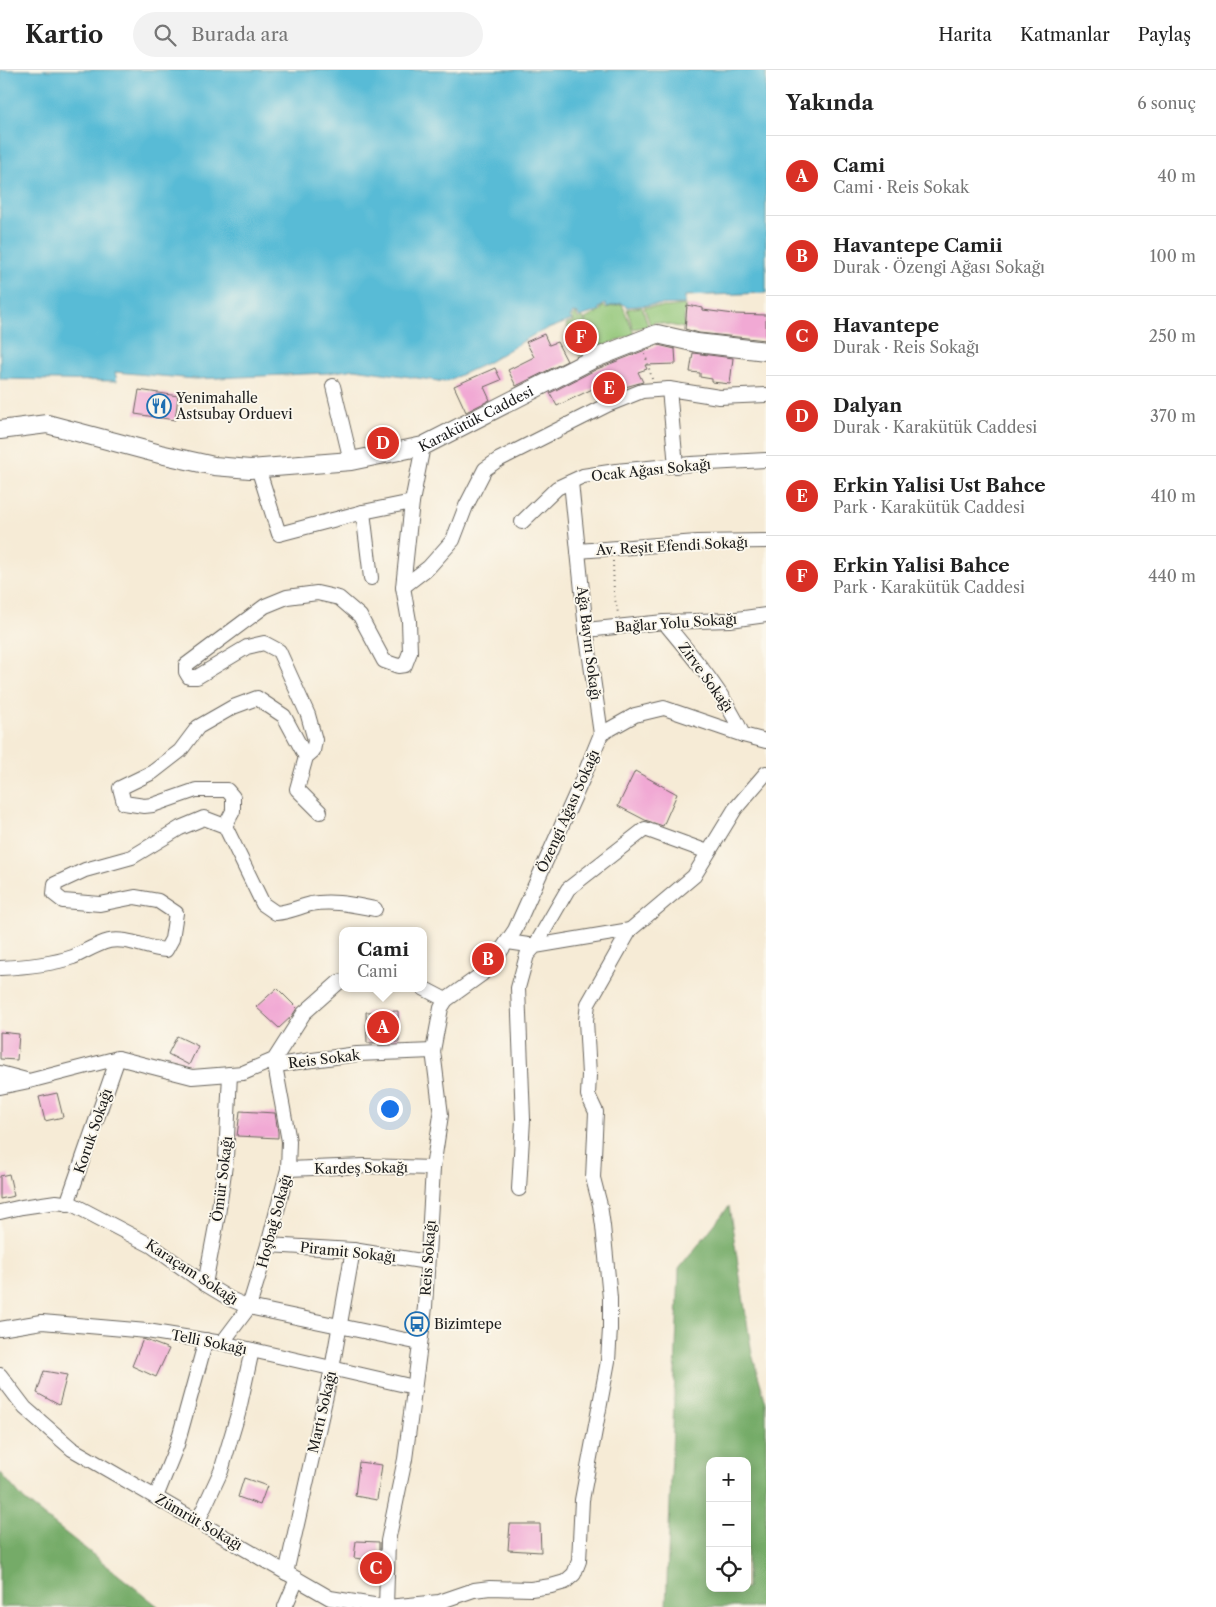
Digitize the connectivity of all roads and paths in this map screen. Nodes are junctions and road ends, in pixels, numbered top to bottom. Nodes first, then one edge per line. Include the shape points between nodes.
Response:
1 (641, 340) junction
2 (766, 352) edge
3 (333, 386) dead end
4 (669, 389) junction
5 (655, 390) junction
6 (766, 395) edge
7 (0, 430) edge
8 (423, 446) junction
9 (766, 460) edge
10 (351, 461) junction
11 (676, 466) junction
12 (258, 468) junction
13 (571, 482) junction
14 (412, 502) junction
15 (363, 512) junction
16 (522, 522) dead end
17 (766, 541) edge
18 (616, 548) junction
19 (578, 552) junction
20 (371, 578) dead end
21 (403, 587) junction
22 (766, 615) edge
23 (664, 622) junction
24 (620, 626) junction
25 (586, 630) junction
26 (601, 734) junction
27 (743, 735) junction
28 (766, 742) edge
29 (306, 757) junction
30 (766, 773) edge
31 (320, 812) dead end
32 (225, 826) junction
33 (708, 852) junction
34 (375, 909) dead end
35 (630, 930) junction
36 (508, 942) junction
37 (535, 946) junction
38 (0, 968) edge
39 (339, 983) edge
40 (427, 990) edge
41 (446, 1000) junction
42 (433, 1051) junction
43 (118, 1058) junction
44 (275, 1062) junction
45 (0, 1073) edge
46 (230, 1074) junction
47 (29, 1081) junction
48 (0, 1087) edge
49 (433, 1168) junction
50 (288, 1169) junction
51 (519, 1189) dead end
52 (67, 1204) junction
53 (0, 1212) edge
54 (268, 1244) junction
55 (353, 1250) junction
56 (427, 1262) junction
57 (205, 1284) junction
58 (249, 1307) junction
59 (340, 1326) junction
60 (0, 1329) edge
61 (206, 1340) junction
62 (222, 1343) junction
63 (420, 1343) junction
64 (252, 1350) junction
65 (332, 1369) junction
66 (0, 1375) edge
67 (414, 1387) junction
68 (156, 1496) junction
69 (198, 1521) junction
70 (291, 1576) junction
71 (285, 1607) edge
72 (386, 1607) edge

1 - 2 main road, Karakütük Caddesi via 657,334
1 - 5 path
1 - 8 main road, Karakütük Caddesi via 593,359
3 - 10 street
4 - 5 street
4 - 6 street via 720,397
4 - 11 street
5 - 21 street via 642,391 607,405 486,469 452,540 429,567
7 - 12 main road, Karakütük Caddesi via 47,424 214,466
8 - 10 main road, Karakütük Caddesi
8 - 14 street
9 - 11 street, Ocak Ağası Sokağı
10 - 12 main road, Karakütük Caddesi
11 - 13 street, Ocak Ağası Sokağı via 583,476
12 - 15 street via 279,534
13 - 16 street, Ocak Ağası Sokağı via 556,488
13 - 19 street, Ağa Bayırı Sokağı
14 - 15 street
14 - 21 street
15 - 20 street
17 - 18 street, Av. Reşit Efendi Sokağı
18 - 19 street, Av. Reşit Efendi Sokağı
18 - 24 path via 614,594
19 - 25 street, Ağa Bayırı Sokağı
21 - 29 street via 410,652 405,665 384,661 360,616 340,598 317,593 286,597 265,606 186,665 189,677 197,678 247,646 264,643 279,651 316,740 313,751
22 - 23 street, Bağlar Yolu Sokağı via 730,620
23 - 24 street, Bağlar Yolu Sokağı
23 - 27 street, Zirve Sokağı via 714,684
24 - 25 street, Bağlar Yolu Sokağı
25 - 26 street, Ağa Bayırı Sokağı
26 - 27 street, Özengi Ağası Sokağı via 636,715 664,708
26 - 36 street, Özengi Ağası Sokağı
27 - 28 street, Özengi Ağası Sokağı
29 - 31 street via 298,788
29 - 32 street via 284,716 257,698 233,706 198,727 180,751 153,772 120,788 124,804 144,806 196,790 227,790 233,797 233,811
30 - 33 street via 734,809
32 - 34 street via 264,904 276,913 290,912 311,904 337,902
32 - 38 street via 204,818 180,828 132,857 85,870 55,884 54,894 63,901 100,904 135,897 158,901 176,913 172,939 166,950 133,942 109,941 71,957 23,967
33 - 35 street via 694,876
33 - 37 street via 645,829 568,889
35 - 37 street
35 - 72 street, Zümrüt Sokağı via 588,1004 586,1020 588,1095 596,1112 593,1178 603,1226 610,1329 608,1361 582,1500 579,1561 574,1574 565,1582 551,1586 474,1590 440,1602
36 - 37 street
36 - 41 street, Özengi Ağası Sokağı via 482,974
37 - 51 street via 527,955 518,988 523,1118
39 - 44 street via 304,1013
40 - 41 street
41 - 42 street, Reis Sokağı via 441,1008
42 - 44 street, Reis Sokak
42 - 49 street, Reis Sokağı via 441,1114
43 - 46 street, Reis Sokak via 192,1077
43 - 47 street
43 - 52 street, Koruk Sokağı
44 - 46 street, Reis Sokak
44 - 50 street, Hoşbağ Sokağı via 289,1141
45 - 47 street
46 - 57 street, Ömür Sokağı via 226,1158
47 - 48 street
49 - 50 street, Kardeş Sokağı
49 - 56 street, Reis Sokağı
50 - 54 street, Hoşbağ Sokağı
52 - 53 street, Karaçam Sokağı via 22,1206
52 - 57 street, Karaçam Sokağı via 152,1246
54 - 55 street, Piramit Sokağı
54 - 58 street, Hoşbağ Sokağı
55 - 56 street, Piramit Sokağı
55 - 59 street, Martı Sokağı
56 - 63 street, Reis Sokağı
57 - 58 street, Karaçam Sokağı
58 - 59 street, Karaçam Sokağı
58 - 62 street, Hoşbağ Sokağı
59 - 63 street, Karaçam Sokağı
59 - 65 street, Martı Sokağı
60 - 61 street, Telli Sokağı via 42,1322 148,1331
61 - 62 street, Telli Sokağı
61 - 68 street via 178,1445
62 - 64 street, Telli Sokağı
63 - 67 street, Reis Sokağı
64 - 65 street, Telli Sokağı
64 - 69 street via 221,1471
65 - 67 street, Telli Sokağı
65 - 70 street, Martı Sokağı
66 - 68 street, Zümrüt Sokağı via 24,1408 72,1449
67 - 72 street, Reis Sokağı via 405,1460 388,1540
68 - 69 street, Zümrüt Sokağı
69 - 70 street, Zümrüt Sokağı
70 - 71 street, Martı Sokağı
70 - 72 street, Zümrüt Sokağı via 330,1598

